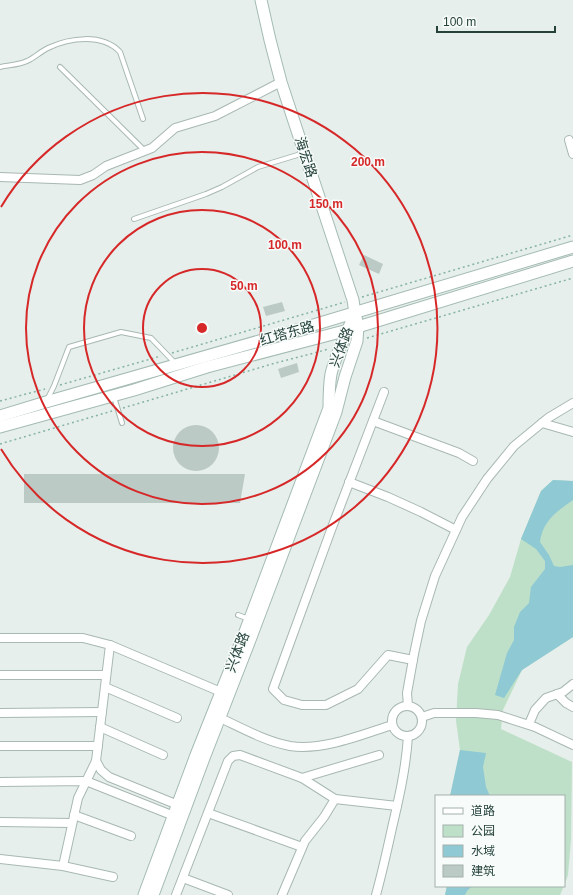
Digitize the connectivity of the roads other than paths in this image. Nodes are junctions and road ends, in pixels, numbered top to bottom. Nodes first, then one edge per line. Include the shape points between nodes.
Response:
1 (261, 0) edge
2 (0, 67) edge
3 (60, 67) dead end
4 (281, 82) junction
5 (143, 119) dead end
6 (571, 139) edge
7 (145, 151) junction
8 (304, 153) junction
9 (573, 154) edge
10 (0, 177) edge
11 (134, 219) dead end
12 (573, 247) edge
13 (573, 260) edge
14 (355, 313) junction
15 (353, 328) junction
16 (177, 365) junction
17 (384, 392) dead end
18 (114, 396) junction
19 (46, 402) junction
20 (573, 402) edge
21 (0, 416) edge
22 (373, 421) junction
23 (122, 423) dead end
24 (542, 423) junction
25 (0, 427) edge
26 (573, 432) edge
27 (473, 461) dead end
28 (349, 482) junction
29 (456, 530) junction
30 (238, 615) dead end
31 (254, 620) junction
32 (0, 638) edge
33 (110, 645) junction
34 (413, 660) junction
35 (0, 675) edge
36 (106, 675) junction
37 (573, 684) edge
38 (105, 687) junction
39 (221, 692) junction
40 (556, 694) junction
41 (408, 706) junction
42 (573, 707) edge
43 (102, 712) junction
44 (0, 713) edge
45 (216, 716) junction
46 (422, 717) junction
47 (177, 718) dead end
48 (528, 724) junction
49 (392, 726) junction
50 (100, 727) junction
51 (408, 736) junction
52 (573, 745) edge
53 (0, 746) edge
54 (98, 746) junction
55 (163, 754) dead end
56 (379, 756) dead end
57 (96, 761) junction
58 (302, 778) junction
59 (86, 781) junction
60 (0, 782) edge
61 (335, 800) junction
62 (397, 806) junction
63 (178, 812) junction
64 (208, 812) junction
65 (73, 819) junction
66 (0, 822) edge
67 (131, 836) dead end
68 (302, 847) junction
69 (0, 859) edge
70 (63, 866) junction
71 (113, 877) dead end
72 (183, 878) junction
73 (144, 895) edge
74 (153, 895) edge
75 (176, 895) edge
76 (228, 895) edge
77 (282, 895) edge
78 (376, 895) edge

1 - 4 street, 海宏路
2 - 5 lane via 26,62 47,48 75,39 105,43 120,52
3 - 7 lane
4 - 7 street via 214,116 175,128
4 - 8 street, 海宏路
6 - 9 street
7 - 10 street via 106,166 80,180
8 - 11 lane via 258,167 206,194
8 - 14 street, 海宏路
12 - 14 street, 红塔东路
13 - 15 street, 红塔东路
14 - 15 street, 兴体路
14 - 16 street, 红塔东路
15 - 18 street, 红塔东路
15 - 31 street, 兴体路 via 340,346 331,375 329,408
15 - 31 street, 兴体路 via 357,341 336,412
16 - 19 street, 红塔东路
16 - 19 lane via 152,338 121,332 69,347
17 - 22 street
18 - 23 lane
18 - 25 street, 红塔东路
19 - 21 street, 红塔东路
20 - 24 street
22 - 27 street via 459,453
22 - 28 street
24 - 26 street
24 - 29 street via 514,446 487,479
28 - 29 street via 388,497
28 - 34 street via 273,689 284,700 302,705 326,705 358,689 388,655
29 - 34 street via 435,576 421,621
30 - 31 lane
31 - 39 street, 兴体路
31 - 45 street, 兴体路
32 - 33 street via 83,638
33 - 36 street
33 - 39 street
34 - 41 street via 407,693
35 - 36 street
36 - 38 street
37 - 40 street
38 - 43 street
38 - 47 street
39 - 45 street, 兴体路
40 - 42 street
40 - 48 street via 546,698 535,710
41 - 46 street via 417,710
41 - 49 street via 393,714
43 - 44 street
43 - 50 street
45 - 49 street via 266,739 290,746 316,746
45 - 63 street, 兴体路
46 - 48 street via 434,713 476,713 498,715
46 - 51 street via 420,728
48 - 52 street
49 - 51 street via 398,734
50 - 54 street
50 - 55 street
51 - 62 street
53 - 54 street
54 - 57 street
56 - 58 street
57 - 59 street
57 - 63 street via 109,777
58 - 61 street
58 - 64 street via 240,755 233,756 228,761
59 - 60 street
59 - 63 street
59 - 65 street via 78,798
61 - 62 street
61 - 68 street
62 - 78 street
63 - 73 street, 兴体路
63 - 74 street, 兴体路
64 - 68 street
64 - 72 street
65 - 66 street
65 - 67 street
65 - 70 street
68 - 77 street
69 - 70 street
70 - 71 street
72 - 75 street
72 - 76 street

